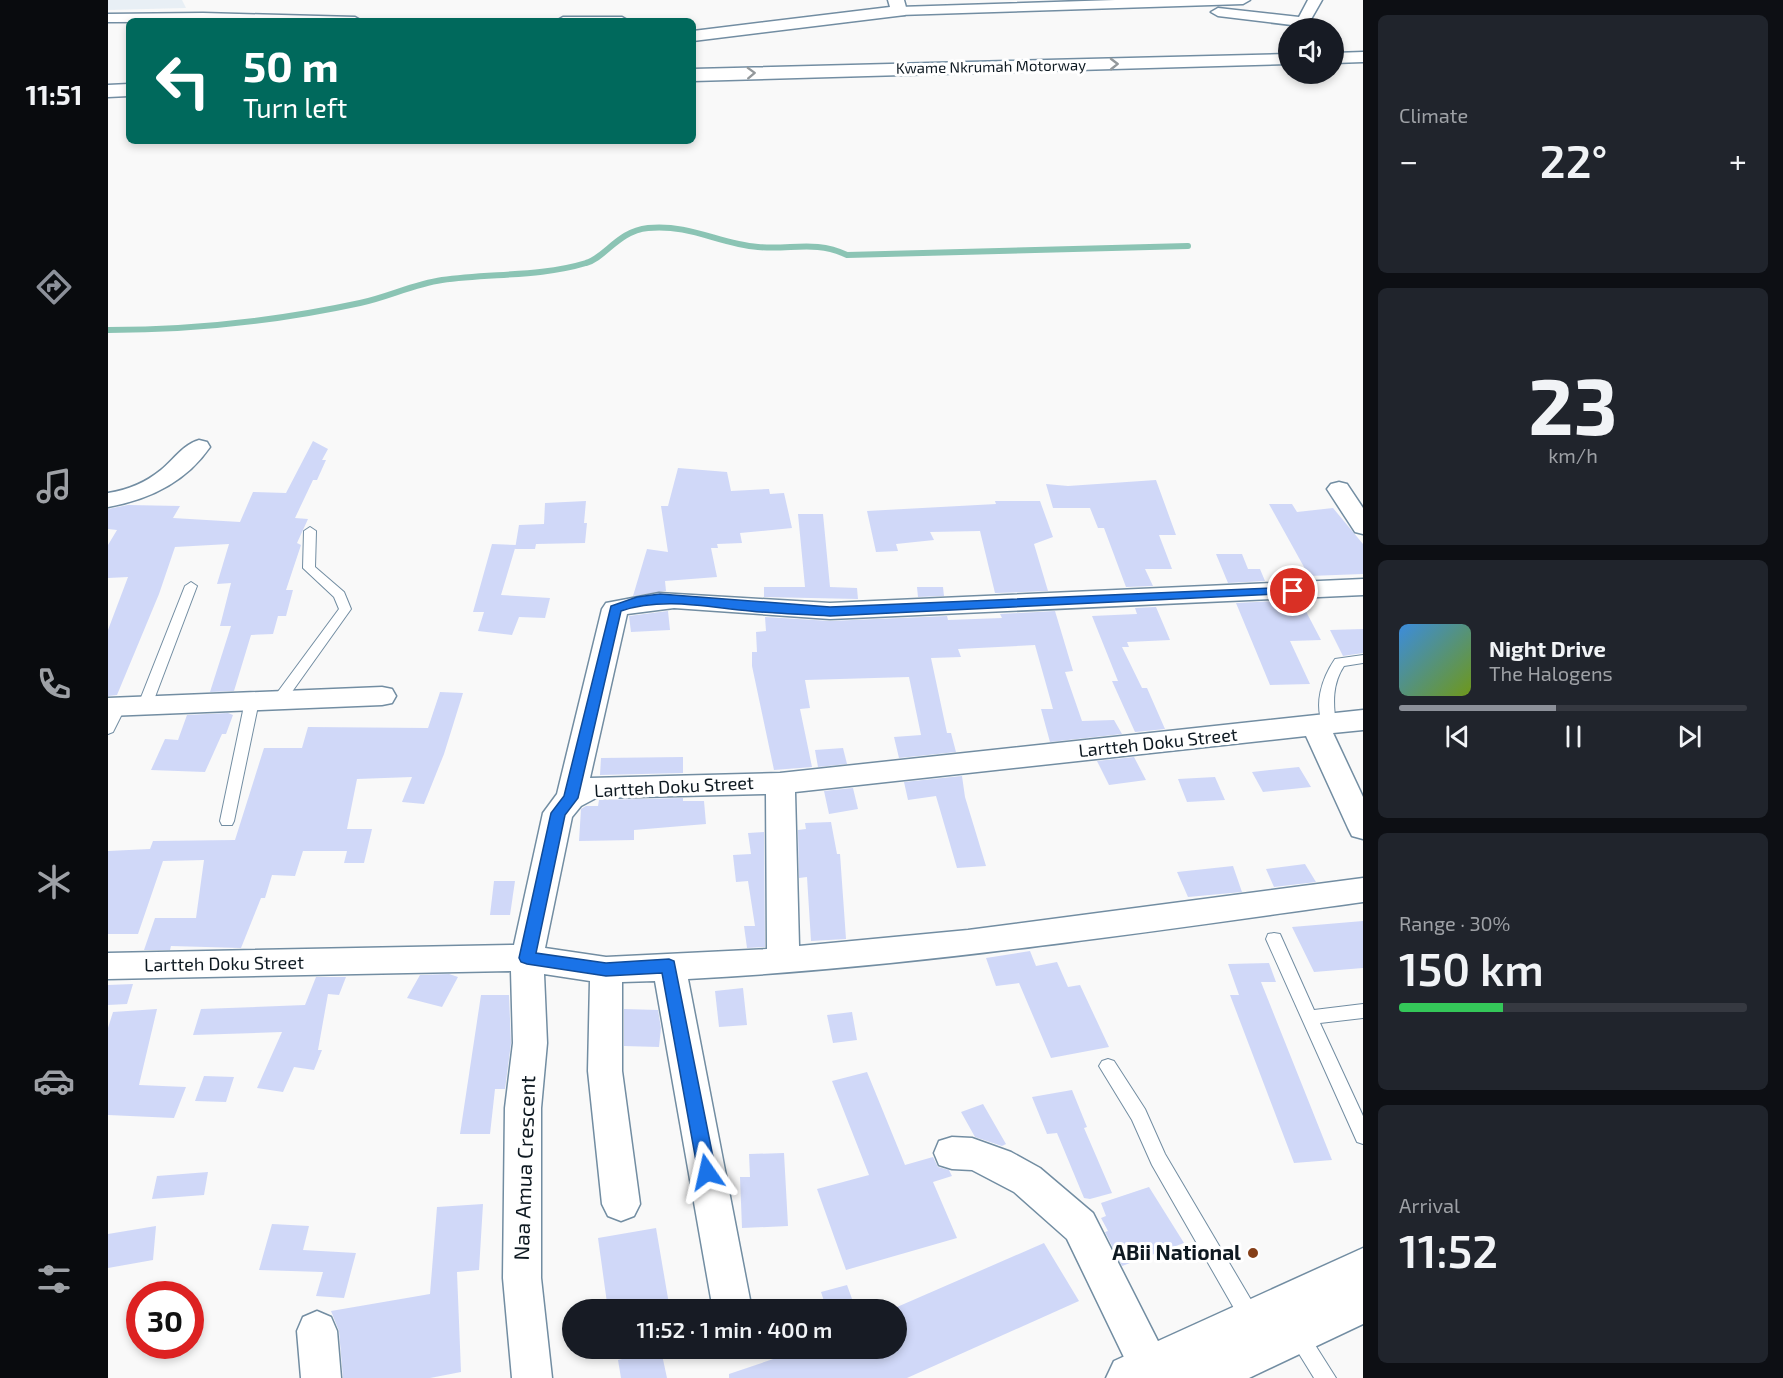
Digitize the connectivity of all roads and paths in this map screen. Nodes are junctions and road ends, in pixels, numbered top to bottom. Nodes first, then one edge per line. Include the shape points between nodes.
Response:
1 (197, 0) edge
2 (1243, 0) edge
3 (1315, 0) edge
4 (1100, 4) junction
5 (897, 5) edge
6 (203, 17) junction
7 (108, 18) edge
8 (241, 18) edge
9 (1309, 18) edge
10 (1278, 20) edge
11 (696, 36) edge
12 (1363, 40) edge
13 (1344, 41) edge
14 (1278, 42) edge
15 (1178, 44) dead end
16 (1363, 57) edge
17 (1344, 58) edge
18 (1278, 59) edge
19 (696, 75) edge
20 (126, 90) edge
21 (108, 91) edge
22 (199, 447) dead end
23 (1339, 489) dead end
24 (108, 500) edge
25 (1363, 527) edge
26 (310, 531) dead end
27 (191, 586) dead end
28 (1363, 587) edge
29 (1363, 659) edge
30 (382, 696) dead end
31 (266, 701) junction
32 (120, 712) edge
33 (1363, 720) edge
34 (1322, 724) junction
35 (780, 783) junction
36 (571, 798) junction
37 (227, 820) dead end
38 (1363, 828) edge
39 (1363, 890) edge
40 (1274, 939) dead end
41 (527, 958) junction
42 (783, 961) junction
43 (108, 966) edge
44 (669, 966) junction
45 (606, 970) junction
46 (1363, 1011) edge
47 (1310, 1018) junction
48 (1108, 1066) dead end
49 (1363, 1136) edge
50 (952, 1153) dead end
51 (621, 1204) dead end
52 (1363, 1271) edge
53 (731, 1299) edge
54 (1363, 1300) edge
55 (1274, 1327) junction
56 (316, 1331) dead end
57 (1159, 1375) edge
58 (321, 1378) edge
59 (531, 1378) edge
60 (1326, 1378) edge

1 - 6 street
2 - 4 street
3 - 9 street
4 - 5 street
4 - 10 street via 1239,13
5 - 11 main road
6 - 7 street
6 - 8 street
12 - 13 main road
14 - 15 main road
16 - 17 main road
19 -> 18 main road, Kwame Nkrumah Motorway
20 - 21 main road
22 - 24 street via 155,487
23 - 25 street
26 - 31 lane via 309,568 340,595 345,609
27 - 32 lane
28 - 36 street via 830,611 766,609 677,599 637,601 615,609
29 - 34 lane via 1340,662 1334,669
30 - 31 street
31 - 32 street
31 - 37 lane
33 - 34 street, Lartteh Doku Street
34 - 35 street, Lartteh Doku Street
34 - 38 street
35 - 36 street, Lartteh Doku Street via 592,788
35 - 42 street
36 - 41 street, Lartteh Doku Street via 558,813
39 - 42 street via 991,940
40 - 47 lane
41 - 43 street, Lartteh Doku Street
41 - 45 street
41 - 59 street, Naa Amua Crescent via 530,1043 523,1108 522,1278
42 - 44 street
44 - 45 street
44 - 53 street
45 - 51 street via 605,1071
46 - 47 lane
47 - 49 lane
48 - 55 lane via 1139,1115 1158,1159
50 - 57 street via 972,1154 1027,1180 1080,1226
52 - 55 main road
54 - 55 main road
55 - 57 main road
55 - 60 lane
56 - 58 street

